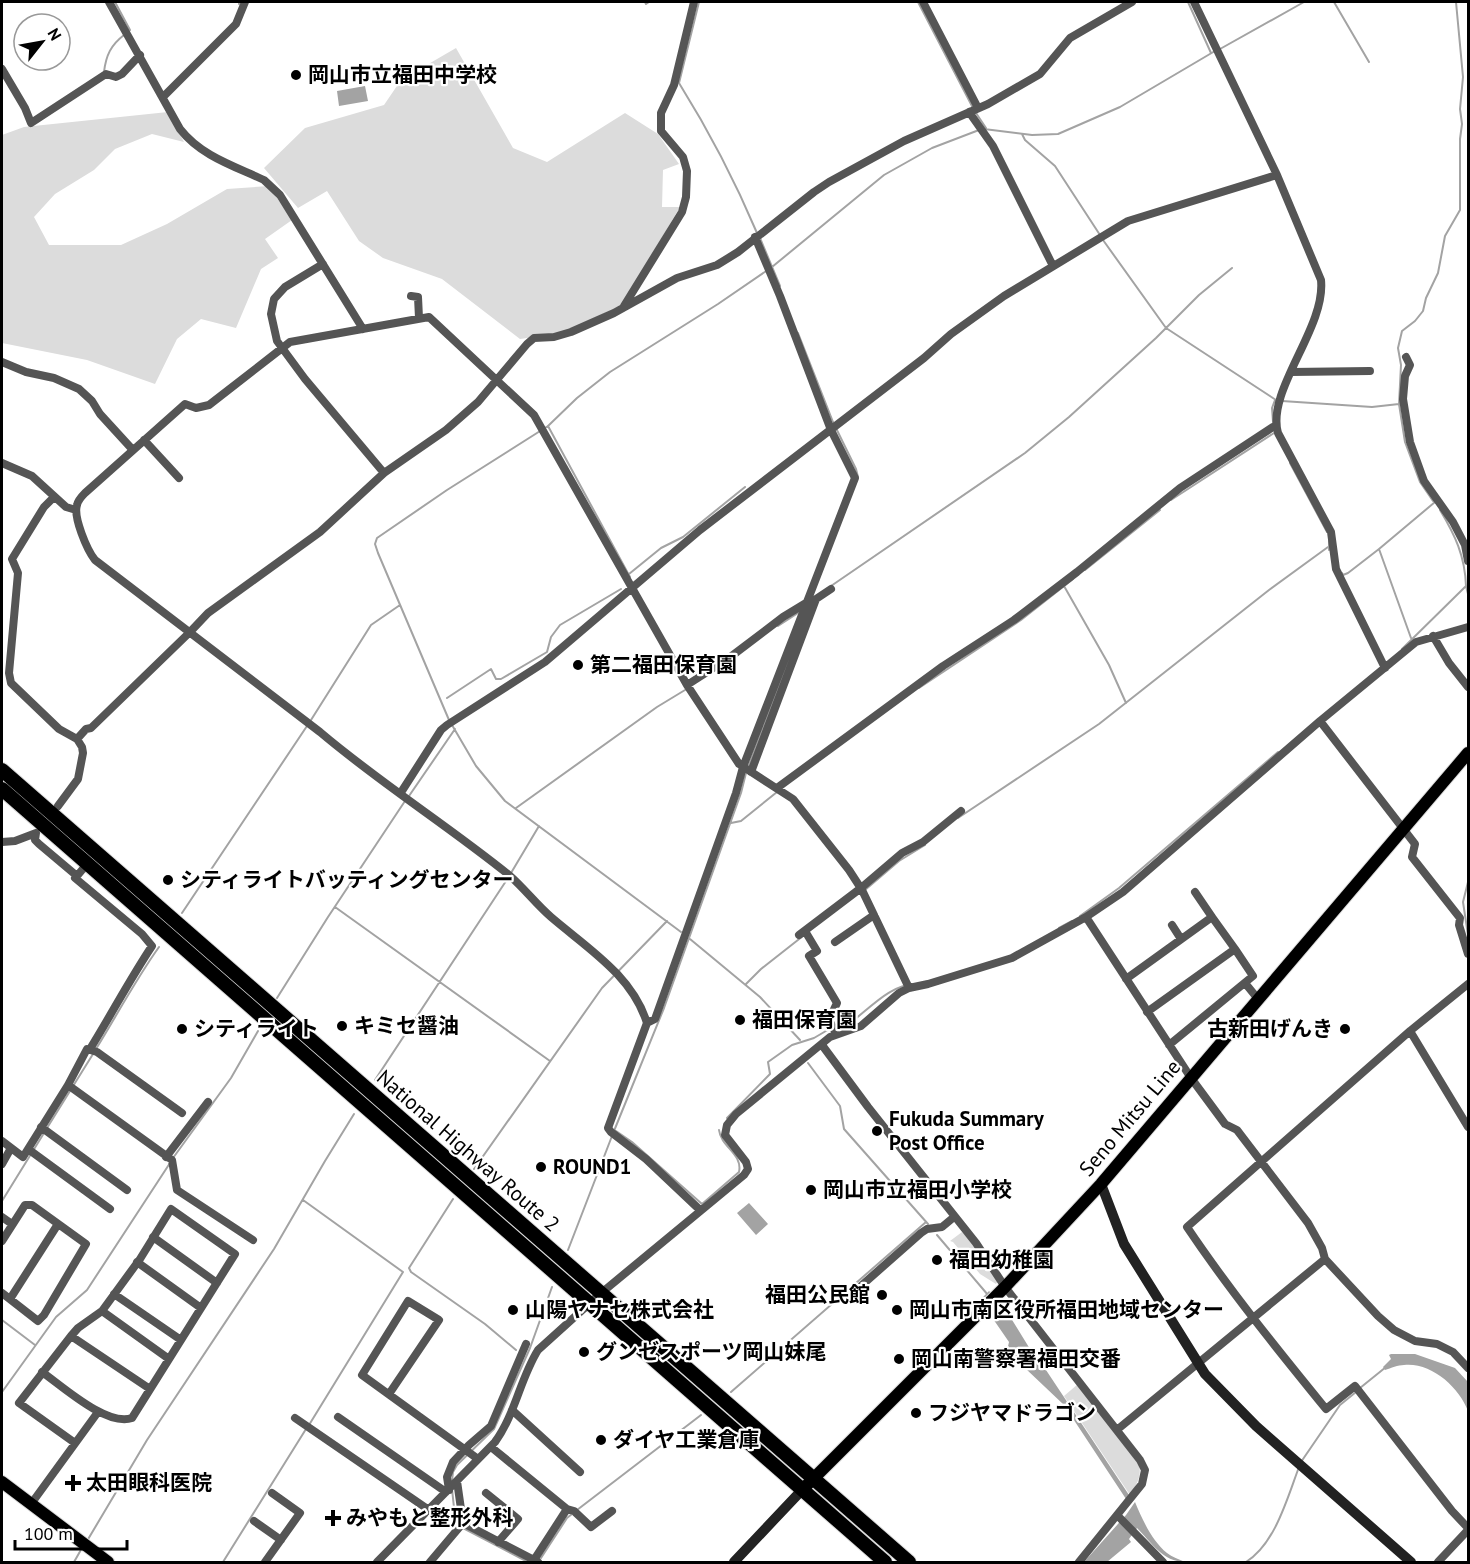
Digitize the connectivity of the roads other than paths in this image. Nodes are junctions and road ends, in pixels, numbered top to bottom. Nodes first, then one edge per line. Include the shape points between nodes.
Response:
1 (109, 2) edge
2 (246, 2) edge
3 (694, 2) edge
4 (923, 2) edge
5 (1132, 2) edge
6 (1194, 2) edge
7 (140, 55) junction
8 (2, 69) edge
9 (164, 97) junction
10 (974, 110) junction
11 (1277, 176) junction
12 (757, 236) junction
13 (323, 264) junction
14 (1053, 266) junction
15 (411, 296) dead end
16 (624, 307) junction
17 (419, 318) junction
18 (363, 328) junction
19 (281, 349) junction
20 (1406, 357) dead end
21 (2, 362) edge
22 (1370, 371) dead end
23 (1291, 372) junction
24 (498, 379) junction
25 (1276, 425) junction
26 (833, 428) junction
27 (144, 440) junction
28 (132, 449) junction
29 (2, 463) edge
30 (384, 473) junction
31 (179, 478) dead end
32 (54, 497) junction
33 (76, 510) junction
34 (1468, 561) edge
35 (822, 585) dead end
36 (631, 588) junction
37 (831, 589) dead end
38 (816, 598) junction
39 (807, 603) junction
40 (1468, 627) edge
41 (190, 632) junction
42 (1433, 636) junction
43 (1384, 666) junction
44 (687, 685) junction
45 (1468, 687) edge
46 (1320, 721) junction
47 (77, 739) junction
48 (1468, 753) edge
49 (747, 769) junction
50 (2, 770) edge
51 (777, 788) junction
52 (2, 789) edge
53 (404, 797) junction
54 (58, 806) dead end
55 (961, 811) dead end
56 (1404, 827) junction
57 (2, 842) edge
58 (87, 864) junction
59 (77, 876) junction
60 (862, 891) junction
61 (1195, 892) dead end
62 (874, 915) junction
63 (1086, 917) junction
64 (1212, 917) junction
65 (153, 922) junction
66 (1172, 925) dead end
67 (142, 934) junction
68 (1181, 939) junction
69 (835, 942) dead end
70 (1234, 949) junction
71 (1468, 954) edge
72 (1126, 979) junction
73 (1245, 983) junction
74 (1468, 984) edge
75 (908, 986) junction
76 (1258, 999) junction
77 (1148, 1012) junction
78 (647, 1023) junction
79 (833, 1029) junction
80 (1410, 1031) junction
81 (822, 1045) junction
82 (1169, 1045) junction
83 (92, 1050) junction
84 (1191, 1078) junction
85 (71, 1087) junction
86 (208, 1102) dead end
87 (182, 1113) dead end
88 (1468, 1127) edge
89 (44, 1130) junction
90 (2, 1141) edge
91 (11, 1148) junction
92 (30, 1151) junction
93 (167, 1157) junction
94 (2, 1164) edge
95 (1262, 1164) junction
96 (1101, 1184) junction
97 (127, 1190) dead end
98 (110, 1209) dead end
99 (700, 1210) junction
100 (2, 1217) edge
101 (954, 1217) junction
102 (12, 1224) junction
103 (58, 1224) junction
104 (153, 1237) junction
105 (254, 1240) dead end
106 (2, 1241) edge
107 (1325, 1259) junction
108 (137, 1262) junction
109 (217, 1283) junction
110 (1005, 1287) junction
111 (2, 1293) edge
112 (853, 1293) dead end
113 (114, 1294) junction
114 (600, 1294) junction
115 (10, 1299) junction
116 (589, 1304) junction
117 (201, 1308) junction
118 (102, 1311) junction
119 (1253, 1319) junction
120 (71, 1335) junction
121 (181, 1340) junction
122 (528, 1350) junction
123 (169, 1359) junction
124 (1198, 1365) junction
125 (1468, 1368) edge
126 (42, 1372) junction
127 (150, 1389) junction
128 (389, 1394) junction
129 (505, 1410) junction
130 (98, 1412) junction
131 (339, 1417) dead end
132 (296, 1418) dead end
133 (1118, 1429) junction
134 (75, 1443) junction
135 (490, 1447) junction
136 (468, 1450) junction
137 (478, 1459) junction
138 (580, 1472) dead end
139 (813, 1479) junction
140 (2, 1482) edge
141 (451, 1487) junction
142 (802, 1490) junction
143 (272, 1493) dead end
144 (486, 1493) dead end
145 (31, 1504) junction
146 (567, 1509) junction
147 (429, 1510) junction
148 (612, 1511) dead end
149 (1118, 1516) junction
150 (254, 1521) dead end
151 (460, 1525) junction
152 (1468, 1529) edge
153 (281, 1540) junction
154 (498, 1542) junction
155 (536, 1561) edge
156 (268, 1562) edge
157 (108, 1563) edge
158 (377, 1563) edge
159 (430, 1563) edge
160 (734, 1563) edge
161 (885, 1563) edge
162 (909, 1563) edge
163 (1079, 1563) edge
164 (1163, 1563) edge
165 (1411, 1563) edge
166 (1438, 1563) edge

1 - 7 street
2 - 9 street via 236,24
3 - 16 street via 674,85 661,113 661,131 683,158 687,171 684,205
4 - 10 street
5 - 10 street via 1070,38 1040,74
6 - 11 street
7 - 8 street via 122,74 106,74 31,123
7 - 9 street
9 - 13 street via 190,142 273,187
10 - 12 street via 904,141 829,182
10 - 14 street
11 - 14 street via 1128,221
11 - 23 street via 1319,274 1322,290
12 - 16 street via 717,265 677,278
12 - 26 street
13 - 18 street
13 - 19 street via 285,287 274,299 272,314
14 - 26 street via 951,334
15 - 17 street via 418,297
16 - 24 street via 571,332 534,338
17 - 18 street
17 - 24 street via 429,317
18 - 19 street via 290,342
19 - 27 street via 209,405 196,408 185,404
19 - 30 street
20 - 34 street via 1410,365 1403,399 1410,442 1424,481 1450,517 1465,545
21 - 28 street via 79,389
22 - 23 street
23 - 25 street
24 - 30 street via 446,430
24 - 36 street via 526,405 542,429
25 - 43 street via 1331,532 1336,569
25 - 51 street via 1180,488 1014,620 943,666
26 - 36 street
26 - 39 street via 855,478
27 - 28 street
27 - 31 street
28 - 33 street via 85,493
29 - 32 street via 32,476
30 - 41 street via 320,532 218,605
32 - 33 street
32 - 47 street via 12,559 18,573 9,678 59,729
33 - 41 street via 84,542 95,560
35 - 38 street
36 - 44 street
36 - 53 street via 545,662 441,730
37 - 38 street
38 - 49 street
39 - 44 street
39 - 49 street
40 - 42 street
41 - 47 street
41 - 53 street
42 - 43 street via 1416,642
42 - 45 street
43 - 46 street
44 - 49 street via 739,764
46 - 56 street
46 - 63 street via 1123,892
47 - 54 street via 83,753 78,779
48 - 56 main road, Seno Mitsu Line
49 - 51 street
49 - 78 street via 655,1019
50 - 114 highway, National Highway Route 2
51 - 60 street via 804,811
52 - 58 highway, National Highway Route 2
53 - 78 street via 509,876 617,972
55 - 60 street via 923,842 902,853
56 - 71 street via 1415,844 1412,857 1460,918
56 - 76 main road, Seno Mitsu Line
57 - 59 street via 36,833 35,840
58 - 59 street
58 - 65 highway, National Highway Route 2
59 - 67 street
60 - 62 street
60 - 79 street via 804,933 817,951 809,956 837,1003 829,1020
61 - 64 street
62 - 69 street
62 - 75 street
63 - 72 street
63 - 75 street via 1012,958 928,984
64 - 68 street
64 - 70 street
65 - 67 street
65 - 116 highway, National Highway Route 2
66 - 68 street
67 - 83 street via 152,946
68 - 72 street
70 - 73 street via 1253,976
70 - 77 street
72 - 77 street
73 - 76 street
73 - 82 street
74 - 80 street
75 - 79 street via 861,1026
76 - 84 main road, Seno Mitsu Line
77 - 82 street
78 - 99 street via 608,1125 611,1133 638,1151
79 - 81 street
80 - 88 street
80 - 95 street
81 - 99 street via 727,1125 725,1135 748,1169
81 - 101 street
82 - 84 street
83 - 85 street via 87,1049
83 - 87 street
84 - 95 street via 1225,1124 1237,1130
84 - 96 main road, Seno Mitsu Line
85 - 89 street
85 - 93 street
86 - 93 street
89 - 92 street
89 - 97 street
90 - 91 street
91 - 92 street via 23,1157
91 - 94 street
92 - 98 street
93 - 105 street via 172,1160 177,1190
95 - 107 street via 1308,1223
95 - 119 street via 1187,1227
96 - 110 main road, Seno Mitsu Line
96 - 124 street via 1124,1244
99 - 114 street
100 - 102 street
101 - 110 street
101 - 112 street via 942,1227 921,1233
102 - 103 street via 25,1205 32,1204
102 - 106 street
103 - 115 street
103 - 115 street via 86,1244 44,1315 39,1321
104 - 108 street
104 - 109 street
104 - 109 street via 171,1209 234,1254
107 - 119 street
107 - 125 street via 1395,1330 1415,1341 1437,1344 1453,1352
108 - 113 street
108 - 117 street
109 - 117 street
110 - 133 street
110 - 139 main road, Seno Mitsu Line
111 - 115 street
113 - 118 street
113 - 121 street
114 - 116 street
114 - 139 highway, National Highway Route 2
116 - 122 street via 547,1341
116 - 142 highway, National Highway Route 2
117 - 121 street
118 - 120 street
118 - 123 street
119 - 124 street
119 - 152 street via 1326,1409 1355,1386
120 - 126 street
120 - 127 street
121 - 123 street
122 - 129 street
122 - 129 street
123 - 127 street
124 - 133 street
124 - 165 street via 1233,1405
126 - 130 street
126 - 134 street via 19,1403
127 - 130 street via 132,1418
128 - 128 street via 362,1375 408,1301 439,1320
128 - 136 street
129 - 135 street via 503,1431
129 - 136 street
129 - 138 street
130 - 134 street
131 - 141 street
132 - 147 street
133 - 149 street via 1145,1470 1142,1484
134 - 145 street
135 - 137 street
135 - 146 street
136 - 137 street
136 - 141 street via 453,1462 447,1477
137 - 141 street
139 - 142 main road, Seno Mitsu Line
139 - 162 highway, National Highway Route 2
140 - 145 main road
141 - 147 street
141 - 151 street
142 - 160 street
142 - 161 highway, National Highway Route 2
143 - 153 street via 300,1514
144 - 154 street via 518,1519
145 - 157 main road
146 - 148 street via 591,1527
146 - 155 street
147 - 158 street
149 - 163 street
149 - 164 street
150 - 153 street
151 - 154 street
151 - 159 street
152 - 166 street
153 - 156 street
154 - 155 street

